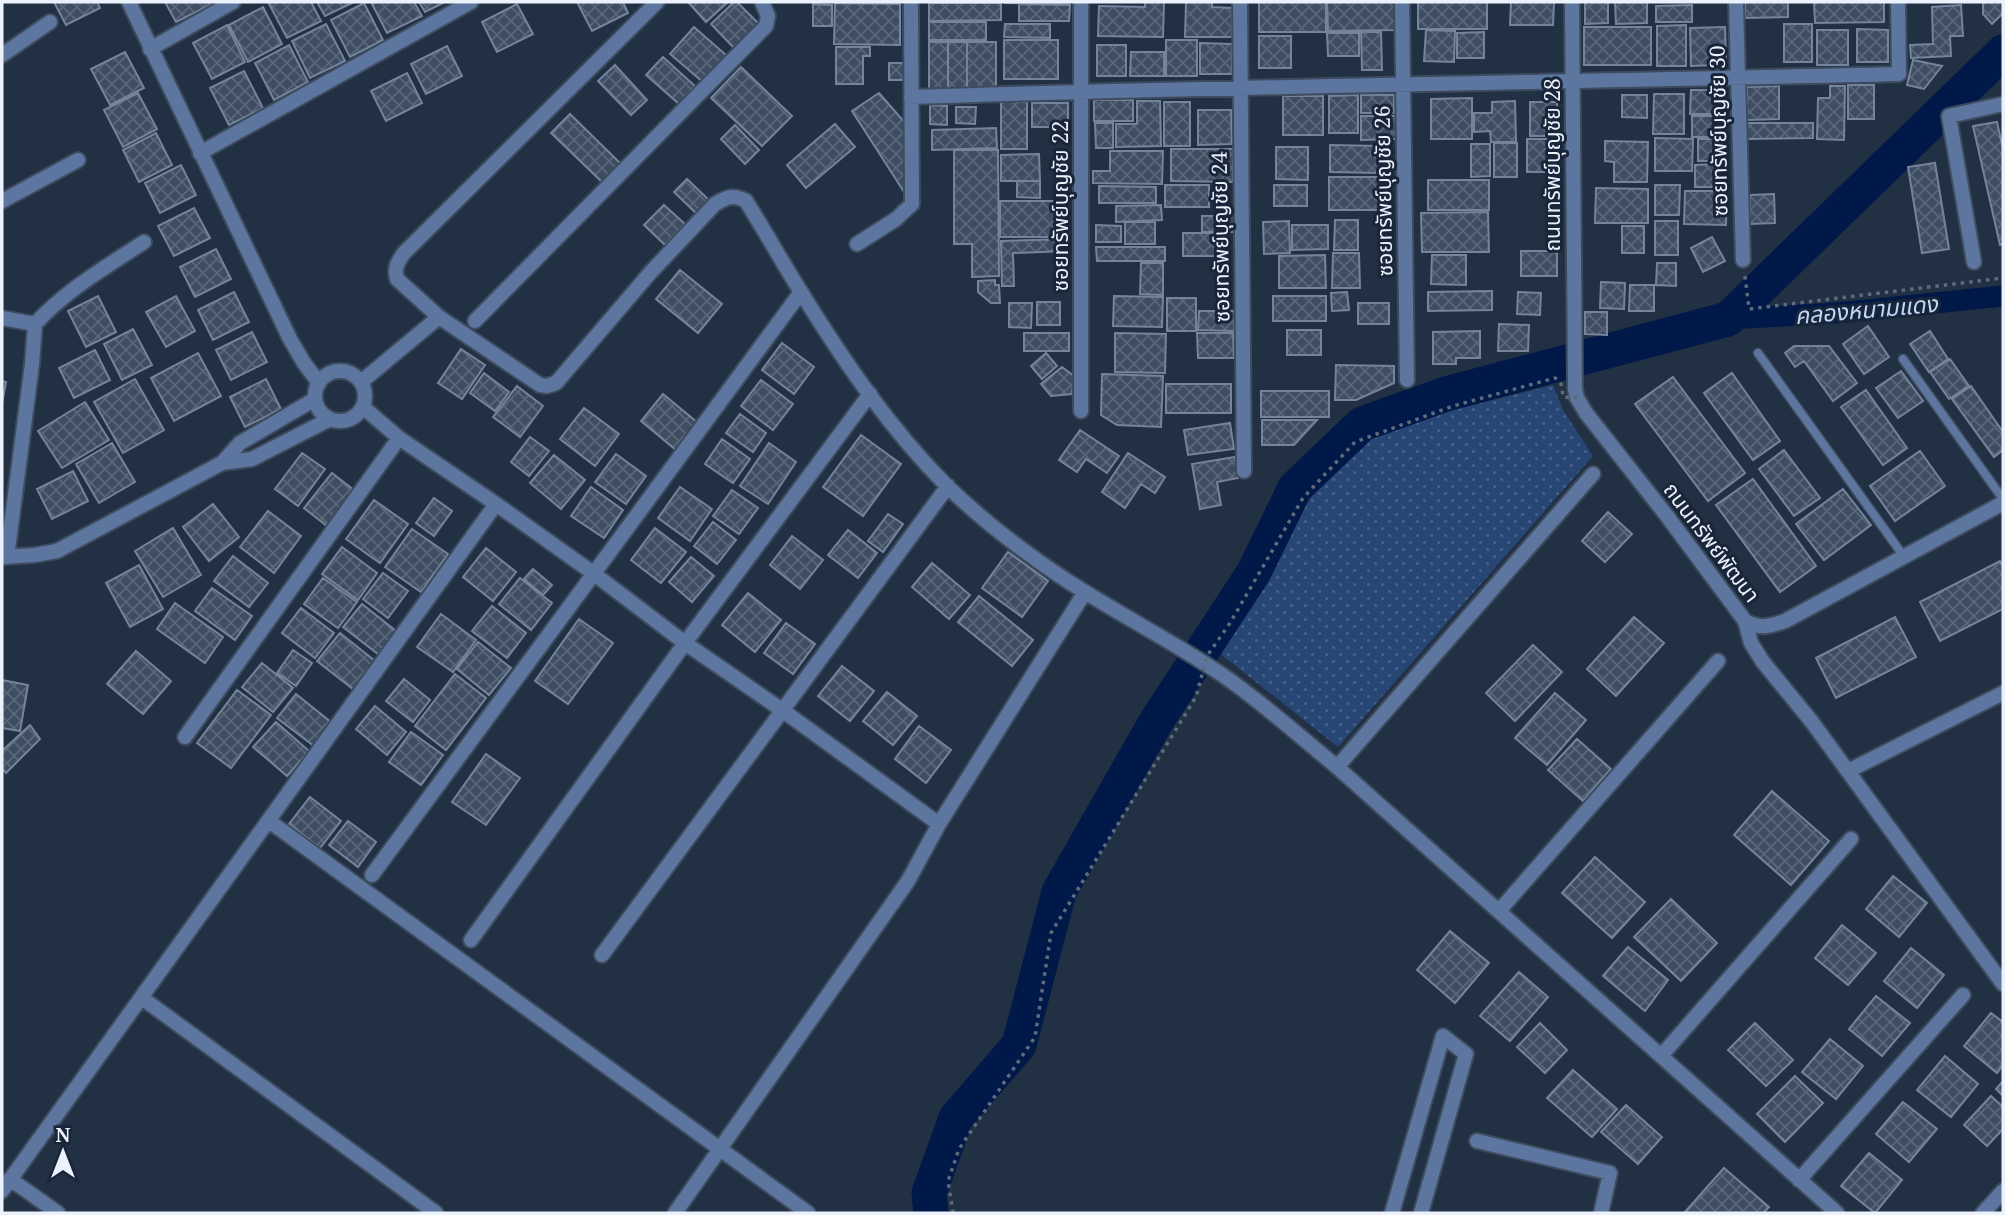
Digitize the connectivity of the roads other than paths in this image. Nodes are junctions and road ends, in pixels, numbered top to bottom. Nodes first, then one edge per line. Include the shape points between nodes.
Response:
1 (129, 2) edge
2 (233, 2) edge
3 (471, 2) edge
4 (657, 2) edge
5 (762, 2) edge
6 (911, 2) edge
7 (1081, 2) edge
8 (1240, 2) edge
9 (1402, 2) edge
10 (1572, 2) edge
11 (1736, 2) edge
12 (1898, 2) edge
13 (51, 22) dead end
14 (150, 49) junction
15 (2, 55) edge
16 (1737, 78) junction
17 (1572, 82) junction
18 (1402, 85) junction
19 (1240, 87) junction
20 (1081, 91) junction
21 (911, 97) junction
22 (2003, 104) edge
23 (200, 153) junction
24 (78, 160) dead end
25 (2, 201) edge
26 (144, 242) dead end
27 (857, 244) dead end
28 (1743, 260) road end
29 (1974, 262) dead end
30 (801, 292) junction
31 (439, 317) junction
32 (2, 318) edge
33 (475, 321) dead end
34 (35, 324) junction
35 (1758, 353) dead end
36 (1903, 359) dead end
37 (1407, 380) dead end
38 (361, 382) junction
39 (319, 383) junction
40 (1576, 393) joint
41 (870, 394) junction
42 (315, 399) junction
43 (363, 407) junction
44 (1081, 411) dead end
45 (330, 419) junction
46 (398, 438) junction
47 (222, 464) junction
48 (1244, 471) dead end
49 (1593, 474) dead end
50 (947, 486) junction
51 (2003, 501) edge
52 (496, 504) junction
53 (4, 557) edge
54 (1905, 558) junction
55 (593, 573) junction
56 (1085, 592) junction
57 (1745, 621) junction
58 (685, 643) junction
59 (1718, 661) dead end
60 (2003, 693) edge
61 (782, 710) junction
62 (185, 737) dead end
63 (1337, 767) junction
64 (1848, 771) junction
65 (268, 821) junction
66 (939, 824) junction
67 (1851, 839) dead end
68 (372, 875) dead end
69 (1499, 911) junction
70 (471, 940) dead end
71 (602, 955) dead end
72 (2003, 984) edge
73 (1963, 995) dead end
74 (142, 998) junction
75 (1661, 1056) junction
76 (1477, 1141) dead end
77 (720, 1149) junction
78 (1798, 1180) junction
79 (6, 1185) edge
80 (2003, 1191) edge
81 (58, 1213) edge
82 (436, 1213) edge
83 (675, 1213) edge
84 (808, 1213) edge
85 (1392, 1213) edge
86 (1421, 1213) edge
87 (1601, 1213) edge
88 (1837, 1213) edge
89 (1983, 1213) edge

1 - 14 street
2 - 14 street
3 - 23 street
4 - 31 street via 397,262 397,279
5 - 33 street via 768,16 766,26
6 - 21 street
7 - 20 street, ซอยทรัพย์บุญชัย 22
8 - 19 street, ซอยทรัพย์บุญชัย 24
9 - 18 street, ซอยทรัพย์บุญชัย 26
10 - 17 street, ถนนทรัพย์บุญชัย 28
11 - 16 street, ซอยทรัพย์บุญชัย 30
12 - 16 street via 1899,75
13 - 15 street
14 - 23 street
16 - 17 street
16 - 28 street, ซอยทรัพย์บุญชัย 30
17 - 18 street
17 - 40 street, ถนนทรัพย์บุญชัย 28
18 - 19 street
18 - 37 street, ซอยทรัพย์บุญชัย 26
19 - 20 street
19 - 48 street, ซอยทรัพย์บุญชัย 24
20 - 21 street
20 - 44 street, ซอยทรัพย์บุญชัย 22
21 - 27 street via 912,204
22 - 29 street via 1949,116
23 - 39 street via 290,339
24 - 25 street
26 - 34 street via 73,289
30 - 31 street via 746,201 737,196 715,204 556,383 540,385
30 - 41 street
30 - 55 street
31 - 38 street
32 - 34 street
34 - 53 street
35 - 54 lane
36 - 51 lane
38 - 39 street via 340,371
38 - 43 street
39 - 42 street
40 - 57 street, ถนนทรัพย์พัฒนา
41 - 50 street
41 - 58 street
42 - 45 street
42 - 47 street via 240,443
43 - 45 street via 355,417
43 - 46 street
45 - 47 street via 252,459
46 - 52 street
46 - 62 street
47 - 53 street via 57,551
49 - 63 street
50 - 56 street
50 - 61 street
51 - 54 street, ถนนทรัพย์พัฒนา
52 - 55 street
52 - 65 street
54 - 57 street, ถนนทรัพย์พัฒนา via 1785,621 1756,626
55 - 58 street
55 - 68 street
56 - 63 street via 1222,675
56 - 66 street
57 - 64 street via 1763,662
58 - 61 street
58 - 70 street
59 - 69 street
60 - 64 street
61 - 66 street
61 - 71 street
63 - 69 street
64 - 72 street
65 - 74 street
65 - 77 street
66 - 77 street via 908,881
67 - 75 street
69 - 75 street
73 - 78 street
74 - 79 street
74 - 82 street
75 - 78 street
76 - 87 street via 1610,1173
77 - 83 street
77 - 84 street
78 - 88 street
79 - 81 street
80 - 89 street
85 - 86 street via 1443,1036 1466,1054

